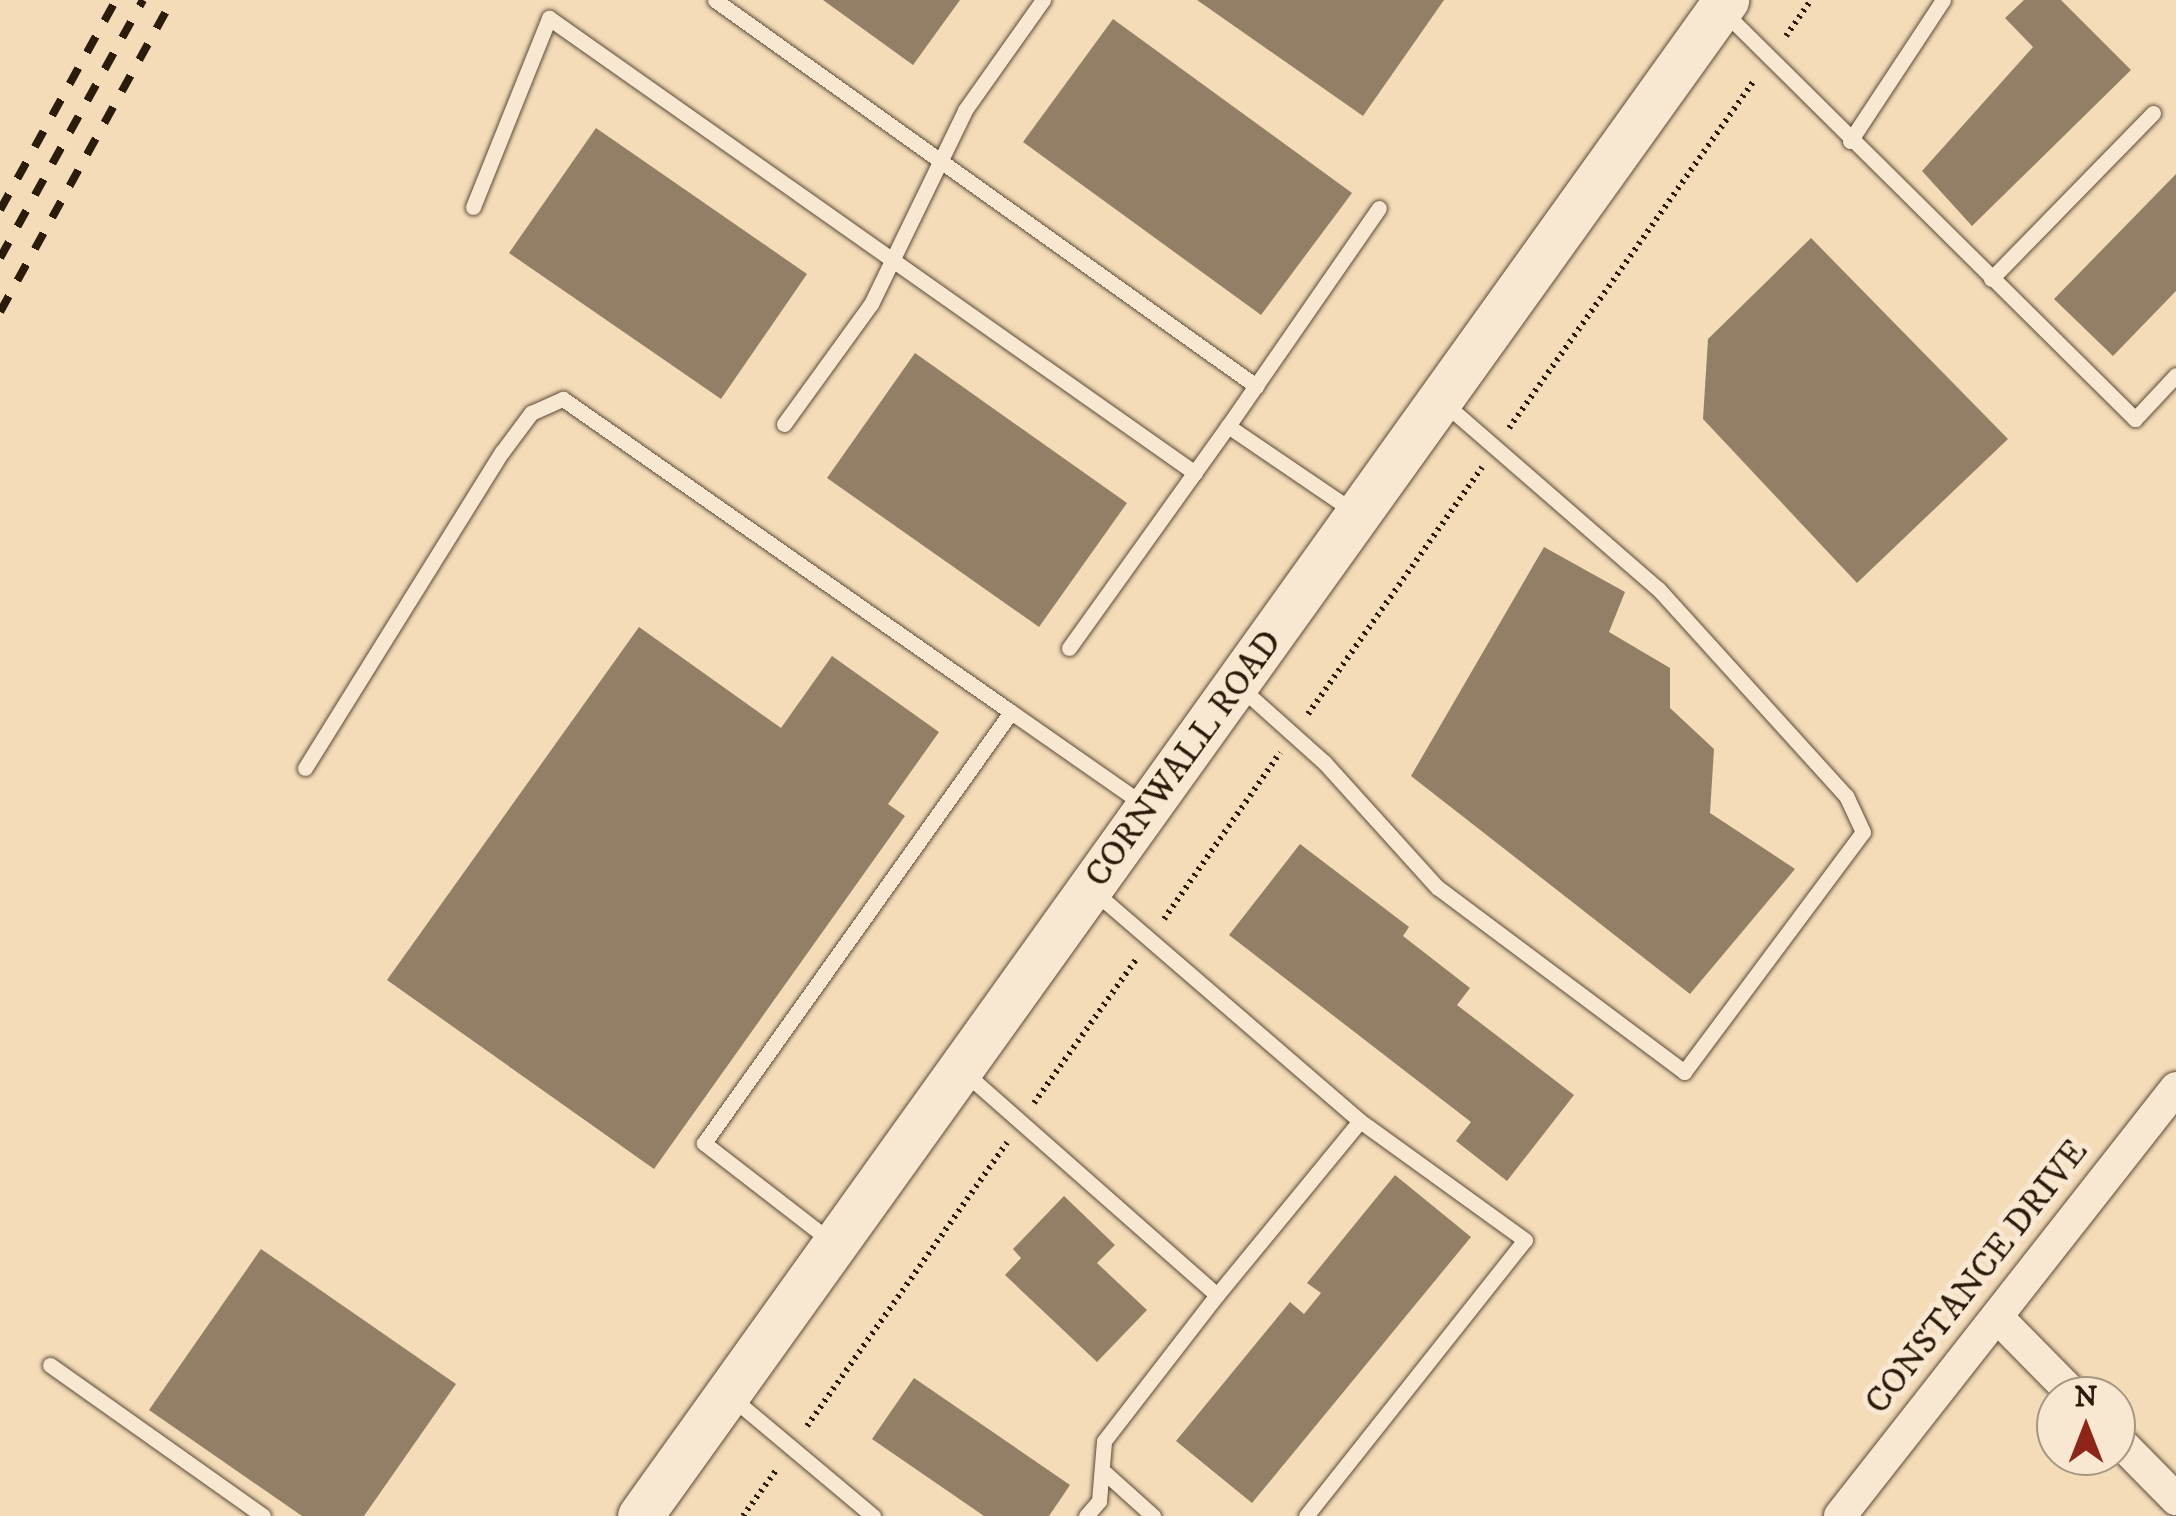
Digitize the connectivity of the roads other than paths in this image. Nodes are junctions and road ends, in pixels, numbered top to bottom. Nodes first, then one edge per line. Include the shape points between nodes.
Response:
1 (556, 0) edge
2 (715, 0) edge
3 (1044, 0) edge
4 (1944, 0) edge
5 (1723, 4) edge
6 (549, 18) junction
7 (2153, 112) dead end
8 (1850, 141) junction
9 (940, 160) junction
10 (473, 208) dead end
11 (1379, 208) dead end
12 (891, 259) junction
13 (1991, 279) junction
14 (2176, 375) edge
15 (1256, 386) junction
16 (1442, 400) junction
17 (784, 424) dead end
18 (1228, 426) junction
19 (1195, 473) junction
20 (1359, 516) junction
21 (1069, 648) dead end
22 (1237, 685) junction
23 (1011, 712) junction
24 (305, 768) dead end
25 (1148, 808) junction
26 (1091, 888) junction
27 (961, 1069) junction
28 (2176, 1088) edge
29 (1360, 1121) junction
30 (835, 1244) junction
31 (1217, 1295) junction
32 (1997, 1317) junction
33 (50, 1365) dead end
34 (2055, 1376) edge
35 (728, 1394) junction
36 (2136, 1458) edge
37 (1102, 1470) junction
38 (2176, 1499) edge
39 (263, 1516) edge
40 (640, 1516) edge
41 (872, 1516) edge
42 (1086, 1516) edge
43 (1153, 1516) edge
44 (1306, 1516) edge
45 (1840, 1516) edge

1 - 6 lane
2 - 9 lane
3 - 9 lane via 965,110
4 - 8 lane
5 - 8 lane
5 - 16 main road, CORNWALL ROAD
6 - 10 lane
6 - 12 lane
7 - 13 lane
8 - 13 lane
9 - 12 lane
9 - 15 lane
11 - 15 lane
12 - 17 lane via 870,304
12 - 19 lane
13 - 14 lane via 2134,419
15 - 18 lane
16 - 20 main road, CORNWALL ROAD
16 - 22 lane via 1658,589 1846,796 1863,832 1684,1072 1437,887 1324,762
18 - 19 lane
18 - 20 lane
19 - 21 lane
20 - 22 main road, CORNWALL ROAD
22 - 25 main road, CORNWALL ROAD
23 - 24 lane via 564,399 530,414 502,452
23 - 25 lane
23 - 30 lane via 704,1143
25 - 26 main road, CORNWALL ROAD
26 - 27 main road, CORNWALL ROAD
26 - 29 lane
27 - 30 main road, CORNWALL ROAD
27 - 31 lane
28 - 32 street, CONSTANCE DRIVE
29 - 31 lane
29 - 44 lane via 1525,1240
30 - 35 main road, CORNWALL ROAD
31 - 37 lane via 1104,1441
32 - 34 street
32 - 45 street, CONSTANCE DRIVE
33 - 39 lane
35 - 40 main road, CORNWALL ROAD
35 - 41 lane
36 - 38 street
37 - 42 lane via 1099,1501
37 - 43 lane

